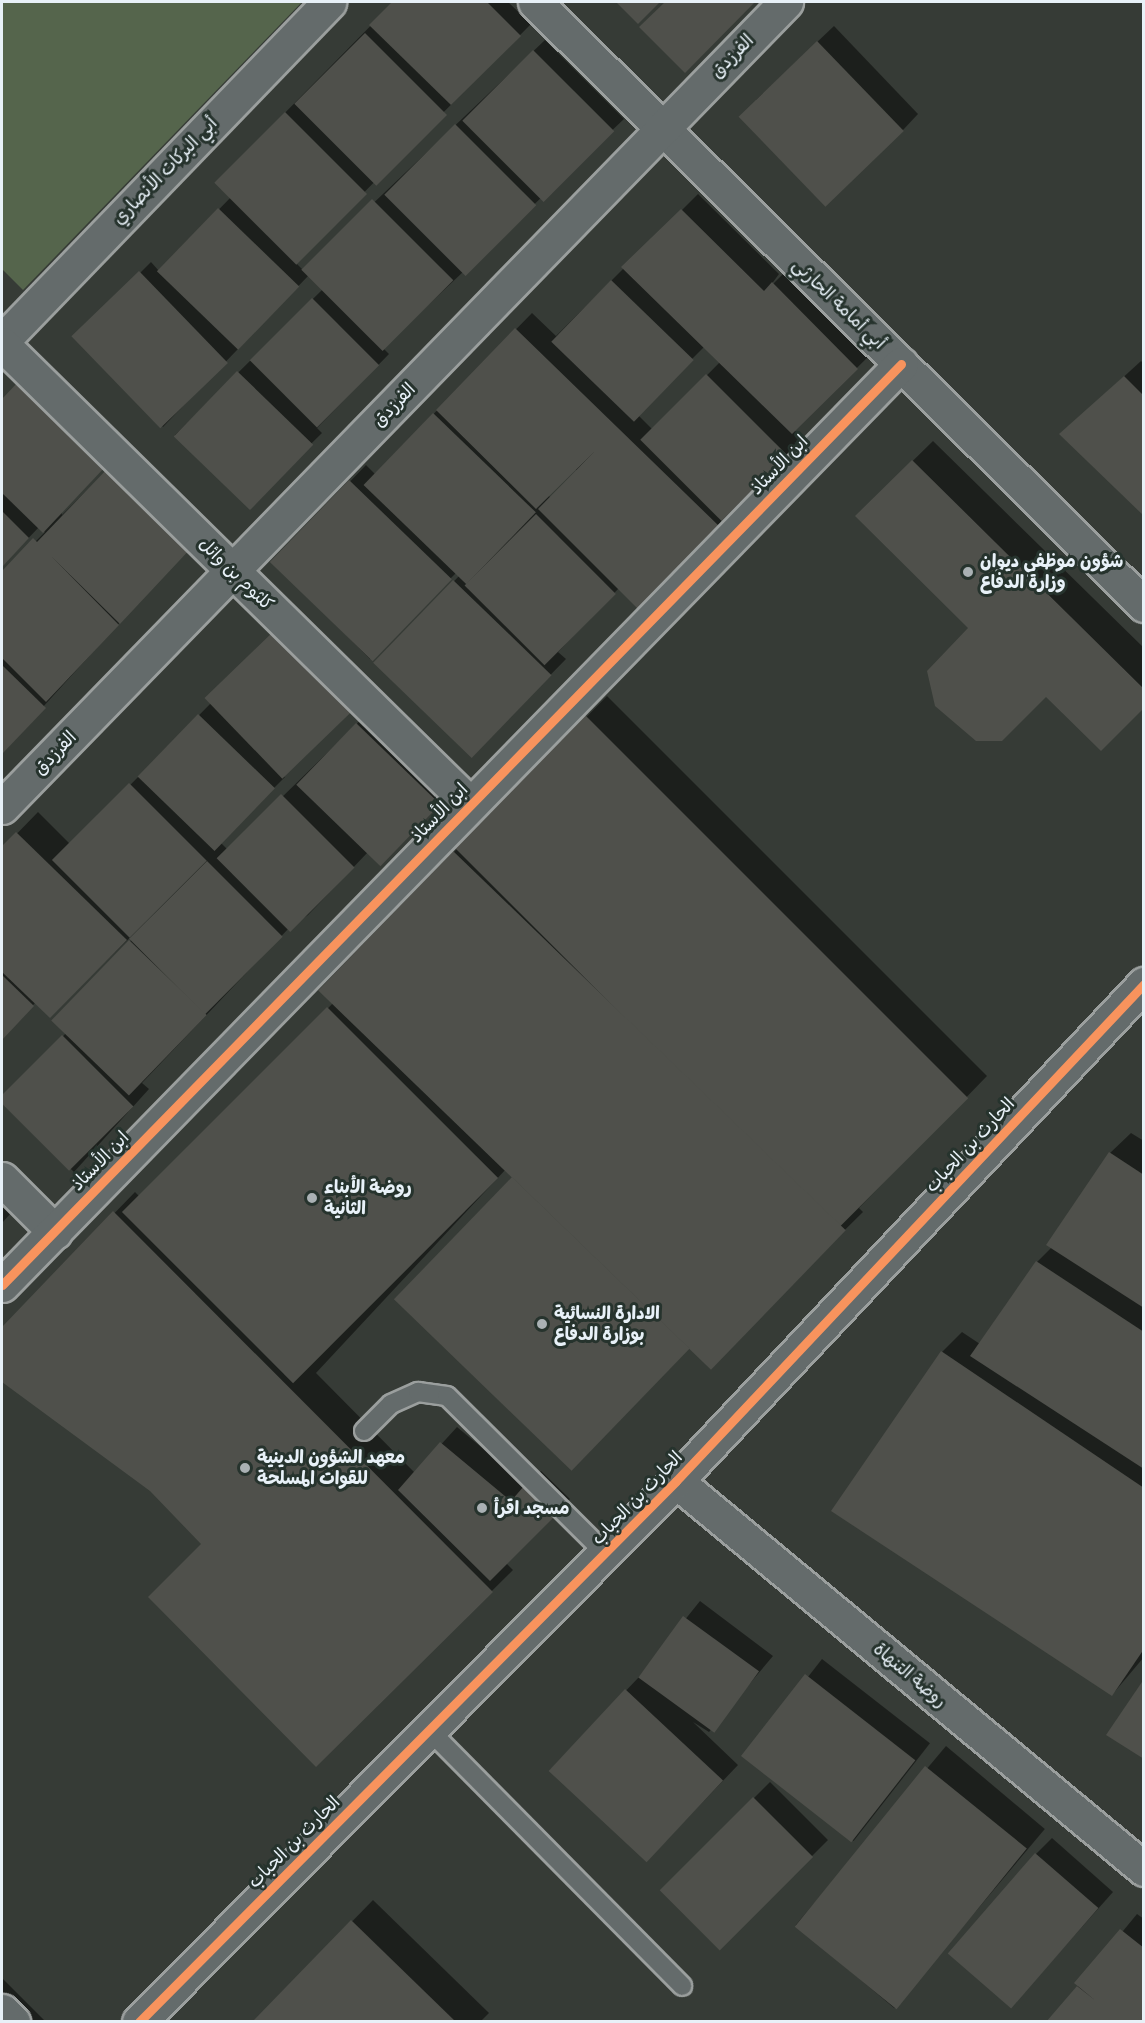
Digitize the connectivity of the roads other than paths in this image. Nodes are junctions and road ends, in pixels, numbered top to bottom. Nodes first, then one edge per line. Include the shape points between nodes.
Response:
1 (329, 2) edge
2 (535, 2) edge
3 (786, 2) edge
4 (660, 129) junction
5 (2, 343) edge
6 (901, 364) junction
7 (233, 572) junction
8 (1143, 605) edge
9 (470, 804) junction
10 (2, 807) edge
11 (1143, 984) edge
12 (2, 1179) edge
13 (55, 1232) junction
14 (2, 1285) edge
15 (364, 1431) dead end
16 (676, 1481) junction
17 (606, 1554) junction
18 (429, 1730) junction
19 (1143, 1869) edge
20 (681, 1986) dead end
21 (2, 2011) edge
22 (13, 2022) edge
23 (139, 2022) edge

1 - 5 street, أبي البركات الأنصاري
2 - 4 street, أبي أمامة الحارثي
3 - 4 street, الفرزدق
4 - 6 street, أبي أمامة الحارثي
4 - 7 street, الفرزدق
5 - 7 street, كلثوم بن وائل
6 - 8 street, أبي أمامة الحارثي
6 - 9 street, ابن الأستاذ
7 - 9 street, كلثوم بن وائل
7 - 10 street, الفرزدق
9 - 13 street, ابن الأستاذ
11 - 16 street, الحارث بن الحباب
12 - 13 street
13 - 14 street, ابن الأستاذ
15 - 17 lane via 392,1404 418,1392 447,1396
16 - 17 street, الحارث بن الحباب
16 - 19 street, روضة التنهاة
17 - 18 street, الحارث بن الحباب
18 - 20 lane
18 - 23 street, الحارث بن الحباب
21 - 22 street

